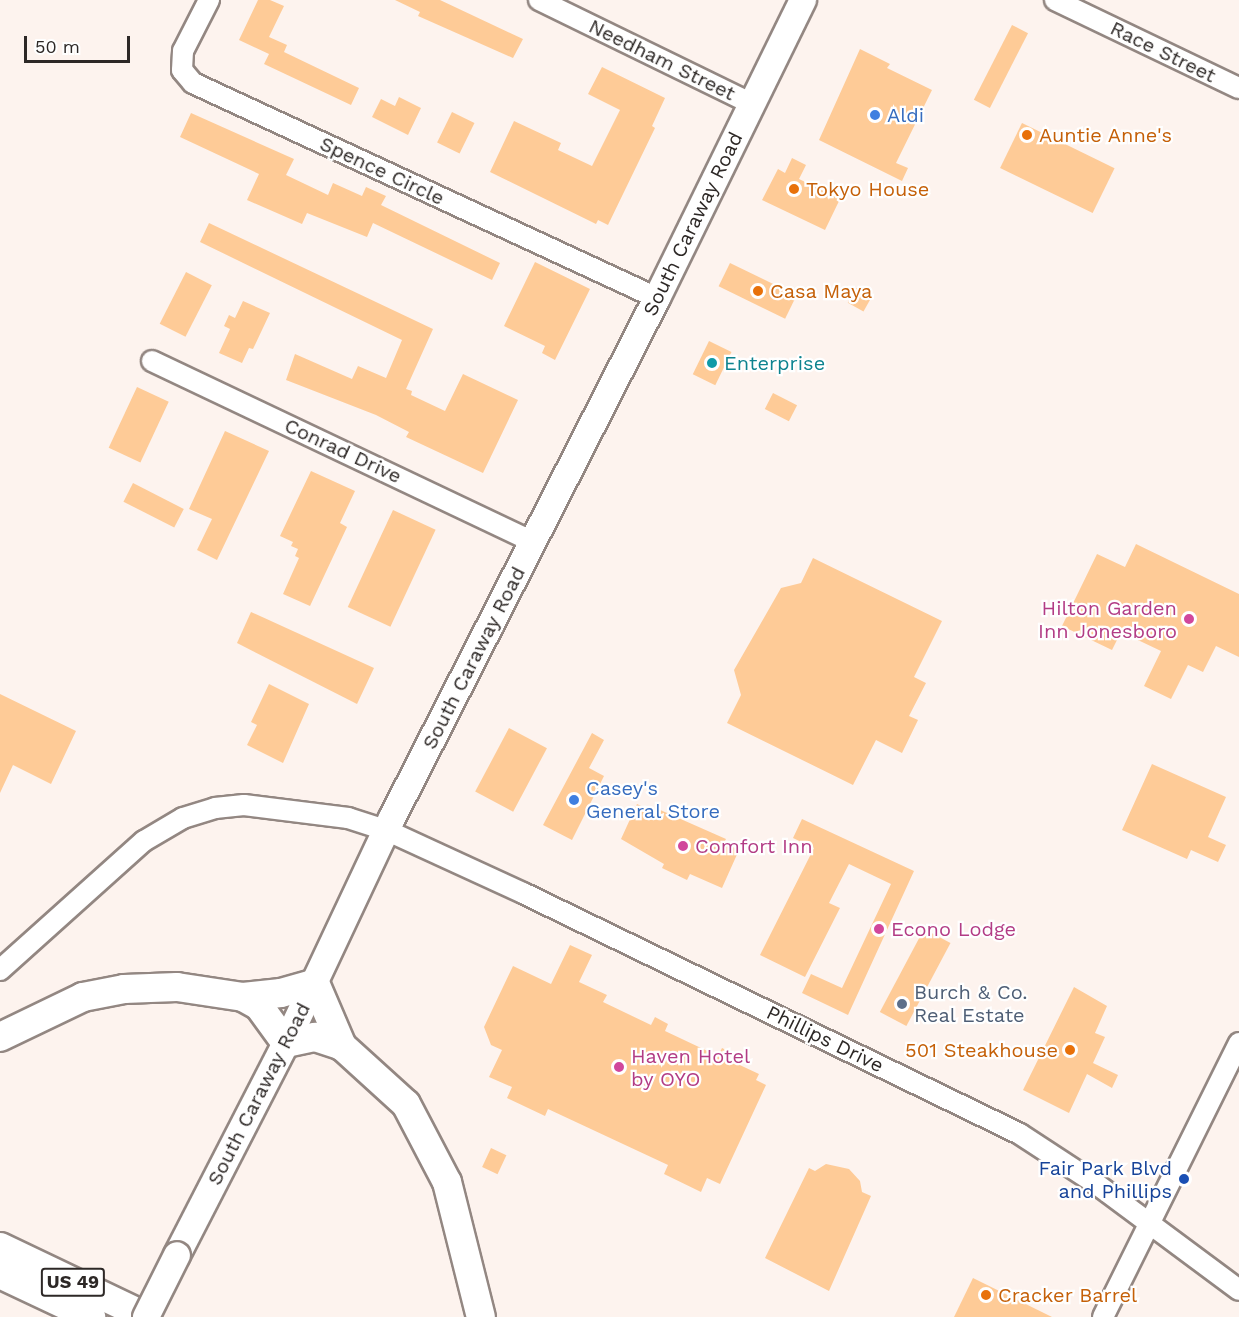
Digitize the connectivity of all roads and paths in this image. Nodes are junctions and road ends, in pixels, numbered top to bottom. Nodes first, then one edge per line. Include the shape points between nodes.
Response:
1 (209, 0) edge
2 (539, 0) edge
3 (803, 0) edge
4 (1055, 0) edge
5 (1239, 88) edge
6 (752, 104) junction
7 (657, 298) junction
8 (152, 361) dead end
9 (533, 542) junction
10 (386, 830) junction
11 (0, 970) edge
12 (315, 983) junction
13 (243, 997) junction
14 (0, 1037) edge
15 (286, 1043) junction
16 (1239, 1043) edge
17 (342, 1046) junction
18 (1149, 1225) junction
19 (0, 1247) edge
20 (0, 1274) edge
21 (1239, 1290) edge
22 (91, 1317) edge
23 (146, 1317) edge
24 (481, 1317) edge
25 (1103, 1317) edge

1 - 7 street, Spence Circle via 183,51 182,70 193,83
2 - 6 street, Needham Street
3 - 6 main road, South Caraway Road
4 - 5 street, Race Street
6 - 7 main road, South Caraway Road
7 - 9 main road, South Caraway Road
8 - 9 street, Conrad Drive
9 - 10 main road, South Caraway Road
10 - 11 street, Phillips Drive via 348,818 244,805 215,808 183,818 144,841
10 - 12 main road, South Caraway Road
10 - 18 street, Phillips Drive via 1020,1134 1095,1183
12 - 13 highway
12 - 15 main road, South Caraway Road
12 - 17 highway
13 - 14 highway via 177,987 124,989 83,997
13 - 15 highway via 259,1006
15 - 17 highway via 315,1037
15 - 23 main road, South Caraway Road, bridge
16 - 18 street
17 - 24 highway via 406,1104 435,1153 447,1182
18 - 21 street, Phillips Drive
18 - 25 street
19 - 23 highway, US 49
20 - 22 highway

